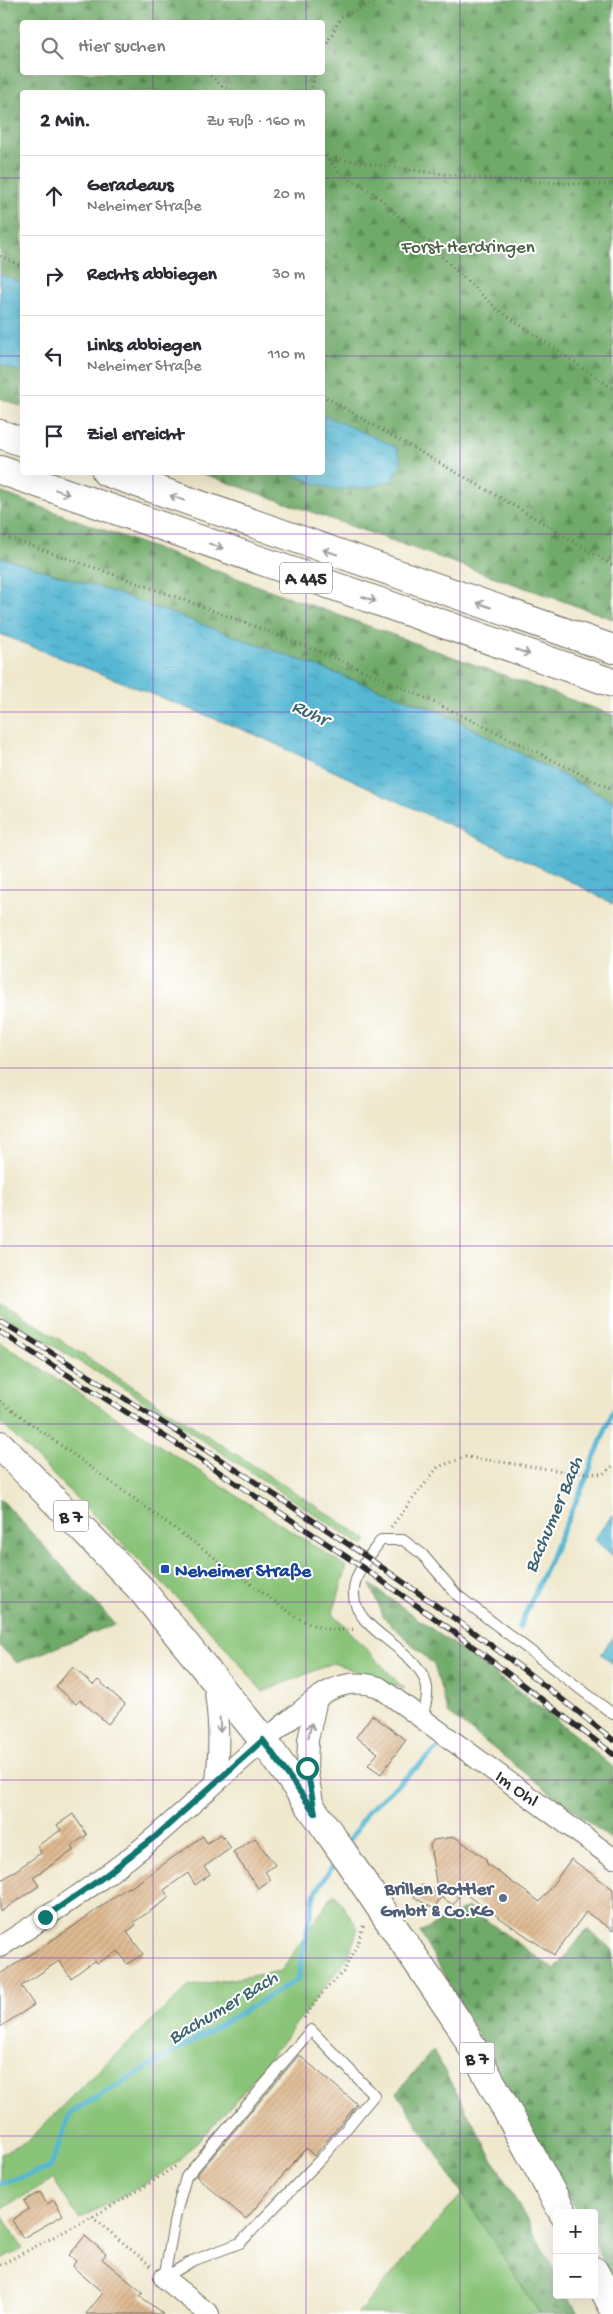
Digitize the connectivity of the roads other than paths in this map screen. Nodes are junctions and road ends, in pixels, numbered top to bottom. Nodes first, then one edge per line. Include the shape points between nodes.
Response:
1 (0, 434) edge
2 (20, 441) edge
3 (0, 470) edge
4 (115, 475) edge
5 (613, 649) edge
6 (613, 683) edge
7 (0, 1445) edge
8 (212, 1677) junction
9 (317, 1699) junction
10 (613, 1714) edge
11 (422, 1717) junction
12 (263, 1740) junction
13 (216, 1781) junction
14 (315, 1813) junction
15 (613, 1858) edge
16 (0, 1947) edge
17 (561, 2209) edge
18 (164, 2278) junction
19 (598, 2279) edge
20 (613, 2307) edge
21 (209, 2314) edge

1 - 2 main road
3 -> 6 main road, A 445
5 -> 4 main road, A 445
7 - 8 main road, B 7 via 140,1588
8 - 12 main road, B 7
8 -> 13 street via 219,1714
9 - 11 street via 334,1688 366,1683 379,1687
9 - 12 street
14 -> 9 street via 307,1768 308,1740
10 - 11 lane via 457,1595 422,1554 403,1540 381,1540 362,1567 354,1589 355,1602 359,1613 372,1627 404,1653 422,1674 427,1688
11 - 15 street, Im Ohl
12 - 13 street
12 - 14 main road, B 7
13 - 16 street via 156,1836 102,1878
14 - 17 main road, B 7 via 460,2025
18 - 18 lane via 192,2261 240,2243 322,2158 374,2095 311,2030 186,2177
18 - 21 street
19 - 20 main road

